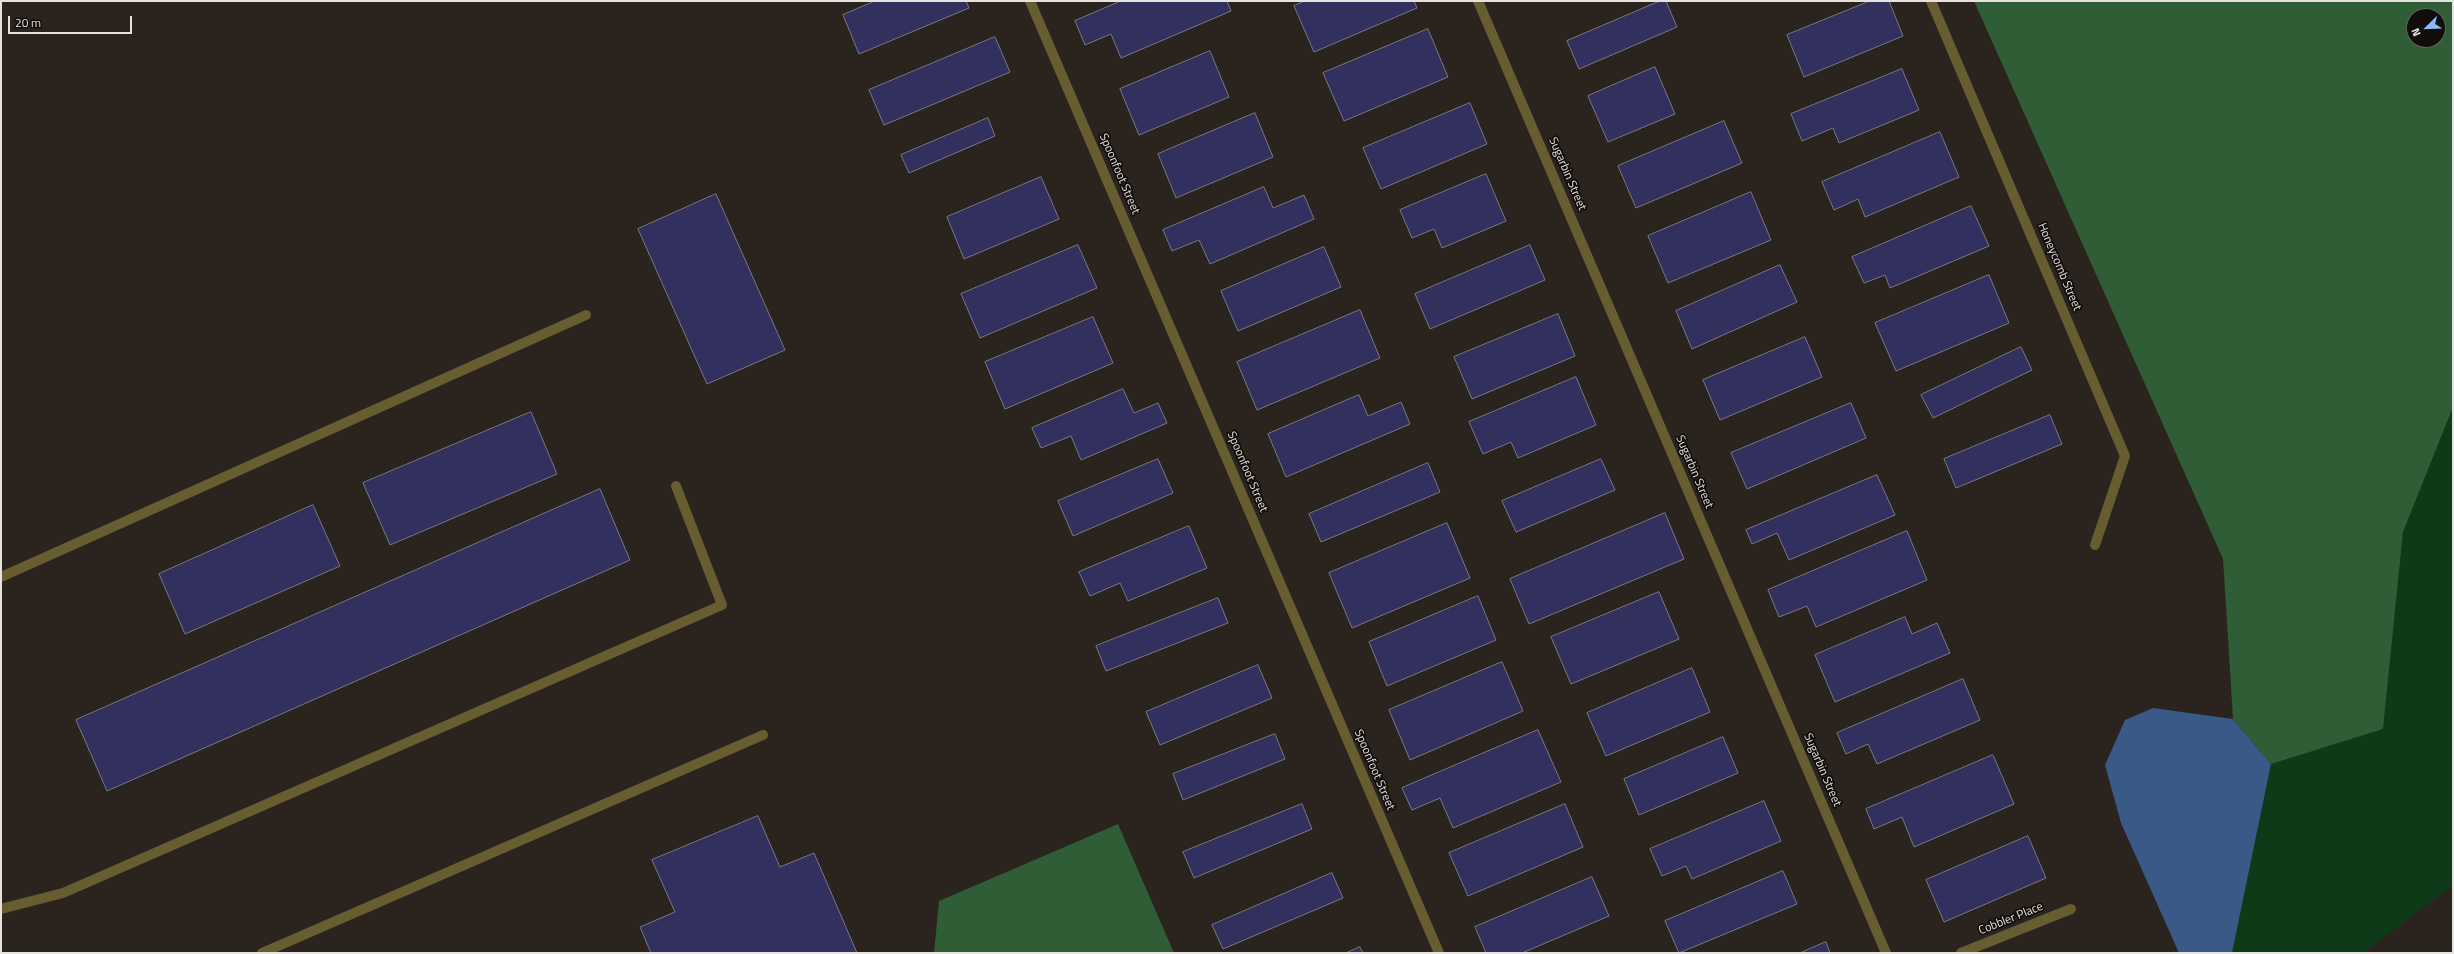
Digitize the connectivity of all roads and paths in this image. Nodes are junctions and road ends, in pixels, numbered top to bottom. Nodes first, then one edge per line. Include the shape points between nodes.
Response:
1 (1030, 1) edge
2 (1478, 1) edge
3 (1931, 1) edge
4 (586, 315) dead end
5 (676, 486) dead end
6 (2095, 545) dead end
7 (1, 577) edge
8 (763, 735) dead end
9 (1, 909) edge
10 (2071, 909) dead end
11 (262, 953) edge
12 (1439, 953) edge
13 (1886, 953) edge
14 (1961, 953) edge

1 - 12 lane, Spoonfoot Street
2 - 13 lane, Sugarbin Street
3 - 6 lane, Honeycomb Street via 2125,456
4 - 7 lane
5 - 9 lane via 722,605 63,893
8 - 11 lane
10 - 14 lane, Cobbler Place

